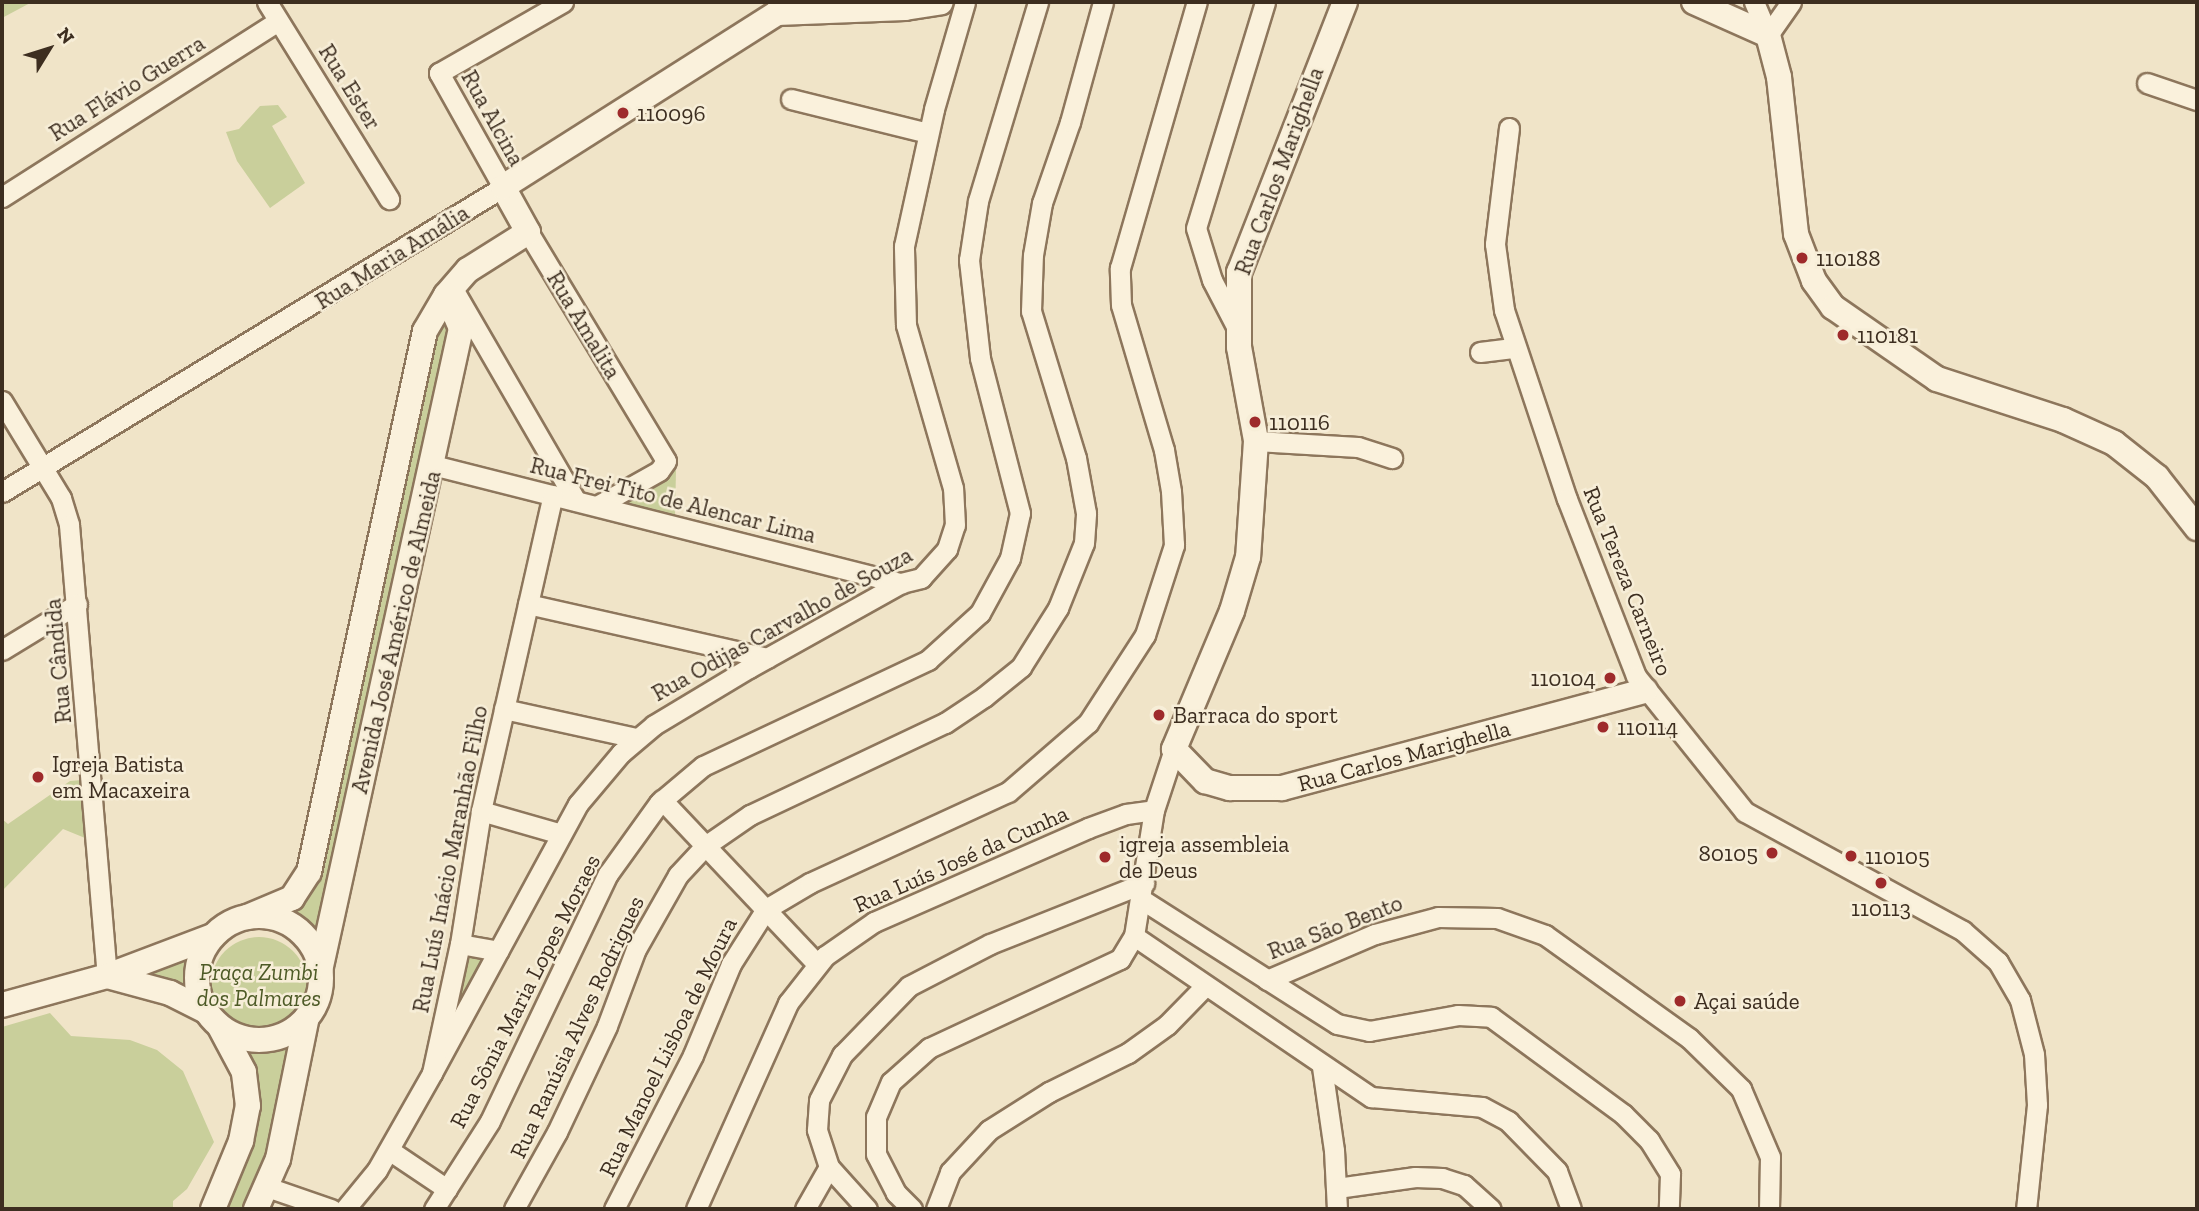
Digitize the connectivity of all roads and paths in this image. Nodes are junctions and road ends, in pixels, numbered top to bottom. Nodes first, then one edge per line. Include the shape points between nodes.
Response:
1 (267, 2) edge
2 (563, 2) edge
3 (941, 2) edge
4 (965, 2) edge
5 (1038, 2) edge
6 (1103, 2) edge
7 (1197, 2) edge
8 (1265, 2) edge
9 (1345, 2) edge
10 (1694, 2) edge
11 (1754, 2) edge
12 (1791, 2) edge
13 (773, 8) edge
14 (278, 20) junction
15 (1768, 35) junction
16 (2147, 83) dead end
17 (791, 99) dead end
18 (2197, 100) edge
19 (1509, 128) dead end
20 (928, 133) junction
21 (503, 187) junction
22 (2, 197) edge
23 (389, 199) dead end
24 (528, 232) junction
25 (449, 291) junction
26 (1237, 328) junction
27 (1515, 348) junction
28 (1480, 352) dead end
29 (2, 401) edge
30 (1256, 441) junction
31 (1392, 458) dead end
32 (433, 464) junction
33 (44, 467) junction
34 (2, 492) edge
35 (552, 495) junction
36 (576, 501) junction
37 (597, 506) junction
38 (2197, 528) edge
39 (901, 583) junction
40 (77, 604) junction
41 (528, 604) junction
42 (2, 650) edge
43 (766, 659) junction
44 (1645, 691) junction
45 (504, 709) junction
46 (636, 738) junction
47 (1174, 750) junction
48 (662, 800) junction
49 (1154, 810) junction
50 (481, 811) junction
51 (561, 834) junction
52 (705, 846) junction
53 (1143, 891) junction
54 (766, 909) junction
55 (247, 917) junction
56 (213, 936) junction
57 (1134, 936) junction
58 (460, 944) junction
59 (498, 951) junction
60 (817, 964) junction
61 (320, 971) junction
62 (107, 976) junction
63 (1267, 980) junction
64 (1205, 986) junction
65 (2, 1005) edge
66 (307, 1017) junction
67 (213, 1019) junction
68 (1322, 1067) junction
69 (432, 1073) junction
70 (389, 1150) junction
71 (829, 1167) junction
72 (267, 1187) junction
73 (1337, 1188) junction
74 (447, 1189) junction
75 (213, 1209) edge
76 (256, 1209) edge
77 (331, 1209) edge
78 (345, 1209) edge
79 (435, 1209) edge
80 (514, 1209) edge
81 (614, 1209) edge
82 (696, 1209) edge
83 (805, 1209) edge
84 (867, 1209) edge
85 (912, 1209) edge
86 (936, 1209) edge
87 (1337, 1209) edge
88 (1491, 1209) edge
89 (1571, 1209) edge
90 (1670, 1209) edge
91 (1769, 1209) edge
92 (2026, 1209) edge

1 - 14 street, Rua Ester
2 - 21 street, Rua Alcina via 439,73
3 - 13 street via 905,8
4 - 20 street, Rua Odijas Carvalho de Souza
5 - 48 street, Rua Sônia Maria Lopes Moraes via 978,201 970,246 973,325 1020,513 1010,558 980,613 928,660 713,760
6 - 52 street, Rua Ranúsia Alves Rodrigues via 1042,203 1033,255 1031,311 1085,499 1084,543 1058,608 1021,667 962,712 775,802
7 - 54 street, Rua Manoel Lisboa de Moura via 1120,268 1121,305 1164,450 1172,503 1174,545 1145,635 1088,723 1008,792 810,883
8 - 26 street via 1197,219 1203,256
9 - 26 street, Rua Carlos Marighella via 1247,245 1237,284
10 - 15 street
11 - 15 street
12 - 15 street
13 - 21 street, Rua Maria Amália
14 - 22 street, Rua Flávio Guerra
14 - 23 street, Rua Ester
15 - 38 street via 1781,89 1796,234 1814,281 1833,307 1937,379 2063,420 2113,443 2157,477
16 - 18 street
17 - 20 street
19 - 27 street, Rua Tereza Carneiro via 1495,244 1497,276
20 - 39 street, Rua Odijas Carvalho de Souza via 904,246 904,308 918,376 953,488 955,526 947,549 930,570
21 - 24 street, Rua Amalita
21 - 33 street, Rua Maria Amália
24 - 25 street, Avenida José Américo de Almeida via 478,262
24 - 37 street, Rua Amalita via 667,463
25 - 32 street, Avenida José Américo de Almeida via 461,328
25 - 36 street
25 - 55 street, Avenida José Américo de Almeida via 428,321 421,348 309,872 292,898
26 - 30 street, Rua Carlos Marighella
27 - 28 street
27 - 44 street, Rua Tereza Carneiro via 1567,499
29 - 33 street, Rua Cândida
30 - 31 street via 1358,447
30 - 47 street, Rua Carlos Marighella via 1248,557 1241,584
32 - 35 street, Rua Frei Tito de Alencar Lima
32 - 61 street, Avenida José Américo de Almeida
33 - 34 street, Rua Maria Amália
33 - 40 street, Rua Cândida via 66,511
35 - 36 street, Rua Frei Tito de Alencar Lima
35 - 41 street, Rua Luís Inácio Maranhão Filho
36 - 37 street, Rua Frei Tito de Alencar Lima
37 - 39 street, Rua Frei Tito de Alencar Lima
39 - 43 street, Rua Odijas Carvalho de Souza
40 - 42 street
40 - 62 street, Rua Cândida
41 - 43 street
41 - 45 street, Rua Luís Inácio Maranhão Filho
43 - 46 street, Rua Odijas Carvalho de Souza
44 - 47 street, Rua Carlos Marighella via 1282,788 1230,788 1205,781
44 - 92 street, Rua Tereza Carneiro via 1745,812 1963,931 1998,962 2020,1000 2035,1054 2037,1105
45 - 46 street
45 - 50 street, Rua Luís Inácio Maranhão Filho
46 - 51 street, Rua Odijas Carvalho de Souza via 590,787
47 - 49 street, Rua Carlos Marighella
48 - 52 street
48 - 74 street, Rua Sônia Maria Lopes Moraes via 608,874 490,1121
49 - 53 street, Rua Carlos Marighella
49 - 60 street, Rua Luís José da Cunha via 1126,814 1088,828 874,922
50 - 51 street
50 - 58 street, Rua Luís Inácio Maranhão Filho
51 - 59 street, Rua Odijas Carvalho de Souza
52 - 54 street
52 - 80 street, Rua Ranúsia Alves Rodrigues via 678,875 655,914 557,1132
53 - 57 street, Rua Carlos Marighella
53 - 63 street
53 - 71 street via 989,944 909,986 842,1055 819,1100 817,1130
54 - 60 street
54 - 81 street, Rua Manoel Lisboa de Moura via 731,964 692,1055
55 - 56 street
55 - 61 street via 263,916 294,928 316,954
56 - 62 street
56 - 67 street via 197,972
57 - 64 street
57 - 85 street via 1111,965 929,1048 898,1073 876,1117 876,1154 896,1193
58 - 59 street
58 - 69 street, Rua Luís Inácio Maranhão Filho
59 - 69 street, Rua Odijas Carvalho de Souza
60 - 82 street, Rua Luís José da Cunha via 788,1003 772,1035
61 - 66 street via 320,987
62 - 65 street
62 - 67 street via 170,993
63 - 90 street via 1322,1018 1353,1029 1396,1028 1458,1015 1491,1017 1643,1134 1670,1174
63 - 91 street, Rua São Bento via 1305,968 1375,934 1438,917 1497,918 1545,935 1689,1038 1741,1089 1770,1157
64 - 68 street
64 - 86 street via 1167,1025 1128,1053 1049,1092 989,1130 950,1172
66 - 67 street via 296,1028 267,1040 234,1035
66 - 72 street via 278,1159
67 - 75 street via 244,1072 248,1106 241,1141
68 - 73 street
68 - 89 street via 1371,1097 1470,1105 1508,1121 1557,1171
69 - 70 street, Rua Luís Inácio Maranhão Filho
70 - 74 street
70 - 78 street, Rua Luís Inácio Maranhão Filho via 361,1195
71 - 83 street
71 - 84 street
72 - 76 street
72 - 77 street
73 - 87 street
73 - 88 street via 1415,1177 1442,1178 1464,1185
74 - 79 street, Rua Sônia Maria Lopes Moraes

